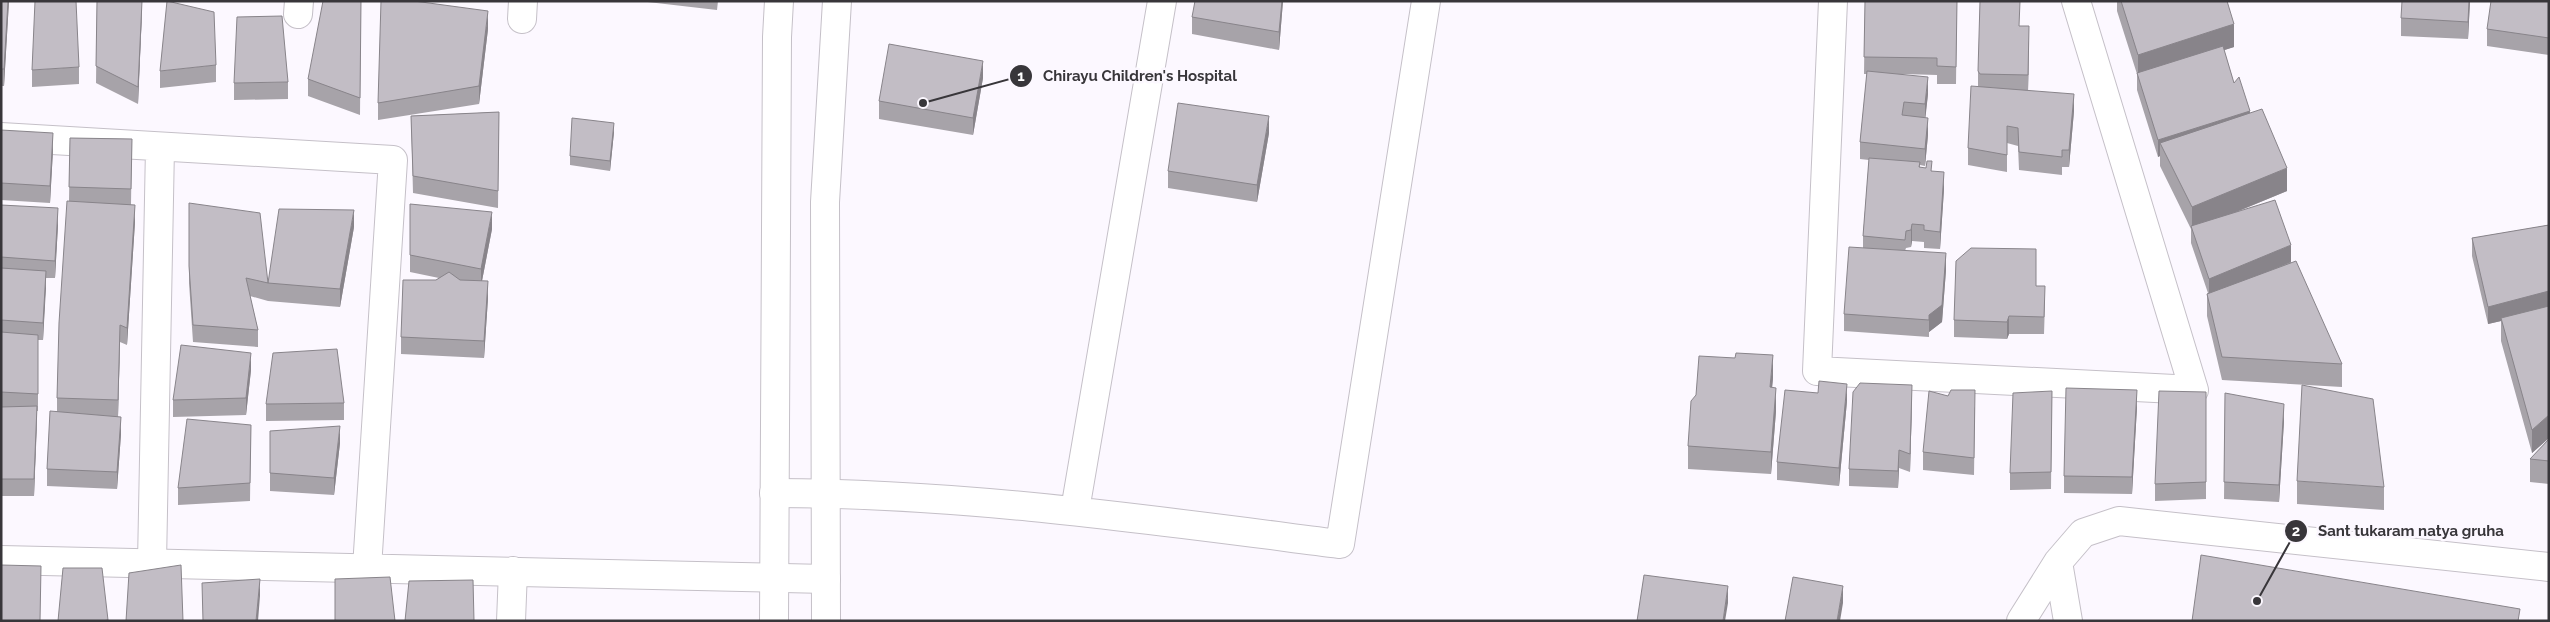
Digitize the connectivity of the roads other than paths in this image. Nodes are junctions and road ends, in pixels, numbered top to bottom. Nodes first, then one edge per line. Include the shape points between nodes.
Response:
1 (779, 1) edge
2 (837, 1) edge
3 (1162, 1) edge
4 (1426, 1) edge
5 (1833, 1) edge
6 (2076, 1) edge
7 (1, 137) edge
8 (160, 146) junction
9 (774, 493) junction
10 (826, 493) junction
11 (1075, 510) junction
12 (1, 560) edge
13 (2058, 562) junction
14 (152, 563) junction
15 (2549, 567) edge
16 (367, 568) junction
17 (514, 571) junction
18 (774, 577) junction
19 (826, 579) junction
20 (511, 621) edge
21 (774, 621) edge
22 (826, 621) edge
23 (2020, 621) edge
24 (2068, 621) edge

1 - 9 street
2 - 10 street via 825,202
3 - 11 street
4 - 11 street via 1340,544
5 - 6 street via 1817,371 2194,390
7 - 8 street
8 - 14 street
8 - 16 street via 393,160
9 - 10 street
9 - 18 street
10 - 11 street
10 - 19 street
12 - 14 street
13 - 15 street via 2083,533 2119,521
13 - 23 street
13 - 24 street
14 - 16 street
16 - 17 street
17 - 18 street
17 - 20 street
18 - 19 street
18 - 21 street
19 - 22 street

